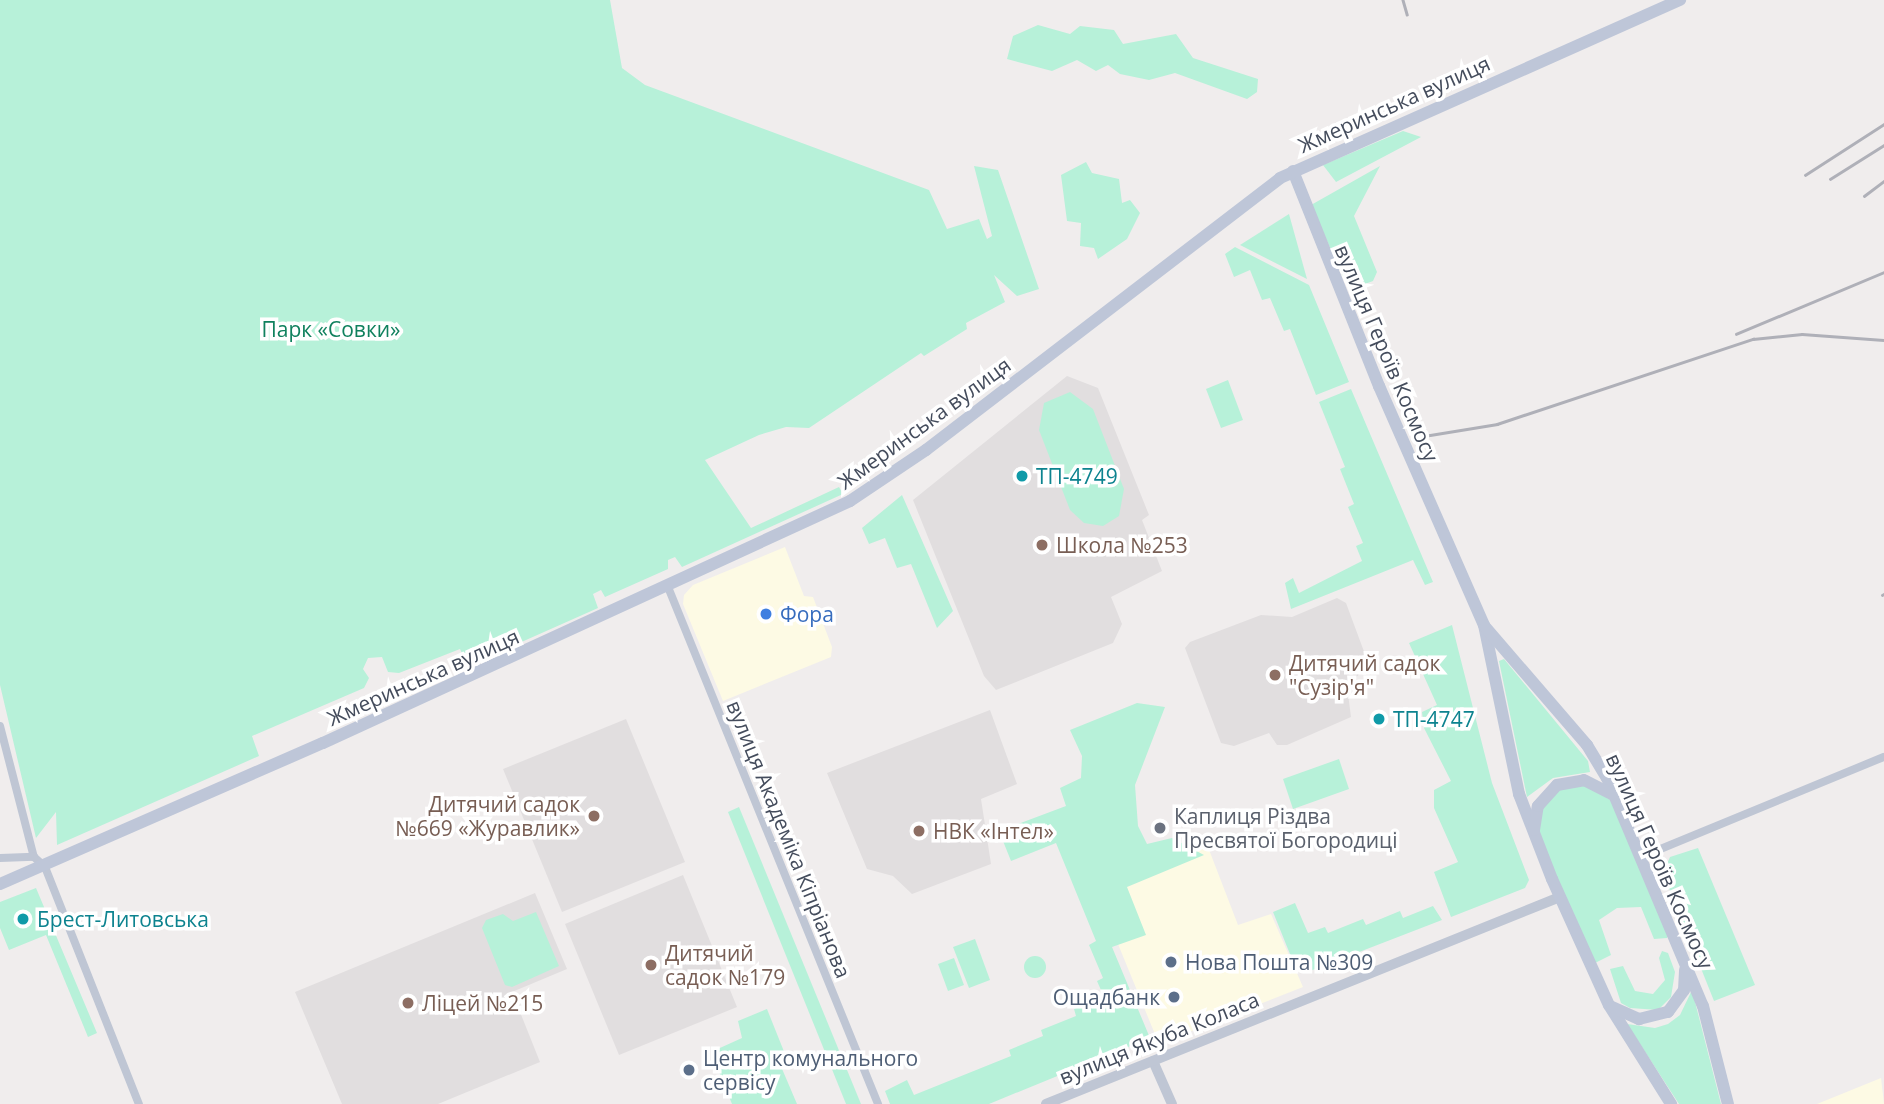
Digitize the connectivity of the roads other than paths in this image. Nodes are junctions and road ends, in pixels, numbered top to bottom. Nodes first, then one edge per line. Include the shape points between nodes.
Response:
1 (1679, 0) edge
2 (1293, 171) junction
3 (668, 587) junction
4 (1484, 625) junction
5 (0, 726) edge
6 (1884, 757) edge
7 (1616, 798) junction
8 (1534, 834) junction
9 (34, 857) junction
10 (1641, 857) junction
11 (0, 858) edge
12 (45, 867) junction
13 (0, 884) edge
14 (1560, 897) junction
15 (1685, 960) junction
16 (1609, 1005) junction
17 (1153, 1061) junction
18 (139, 1104) edge
19 (878, 1104) edge
20 (1046, 1104) edge
21 (1172, 1104) edge
22 (1671, 1104) edge
23 (1728, 1104) edge

1 - 2 main road, Жмеринська вулиця
2 - 3 main road, Жмеринська вулиця via 867,491
2 - 4 main road, вулиця Героїв Космосу via 1375,375
3 - 12 main road, Жмеринська вулиця
3 - 19 street, вулиця Академіка Кіпріанова
4 - 7 main road, вулиця Героїв Космосу via 1587,745
4 - 8 main road, вулиця Героїв Космосу via 1519,794
5 - 9 street
6 - 10 street
7 - 8 main road via 1602,785 1584,780 1557,785 1538,806
7 - 10 main road, вулиця Героїв Космосу
8 - 14 main road, вулиця Героїв Космосу
9 - 11 street
9 - 12 street
10 - 15 main road, вулиця Героїв Космосу
12 - 13 main road, Жмеринська вулиця
12 - 18 street
14 - 16 main road, вулиця Героїв Космосу
14 - 17 street, вулиця Якуба Коласа
15 - 16 main road via 1684,990 1668,1012 1639,1019
15 - 23 main road, вулиця Героїв Космосу via 1703,1006
16 - 22 main road, вулиця Героїв Космосу
17 - 20 street, вулиця Якуба Коласа
17 - 21 street

